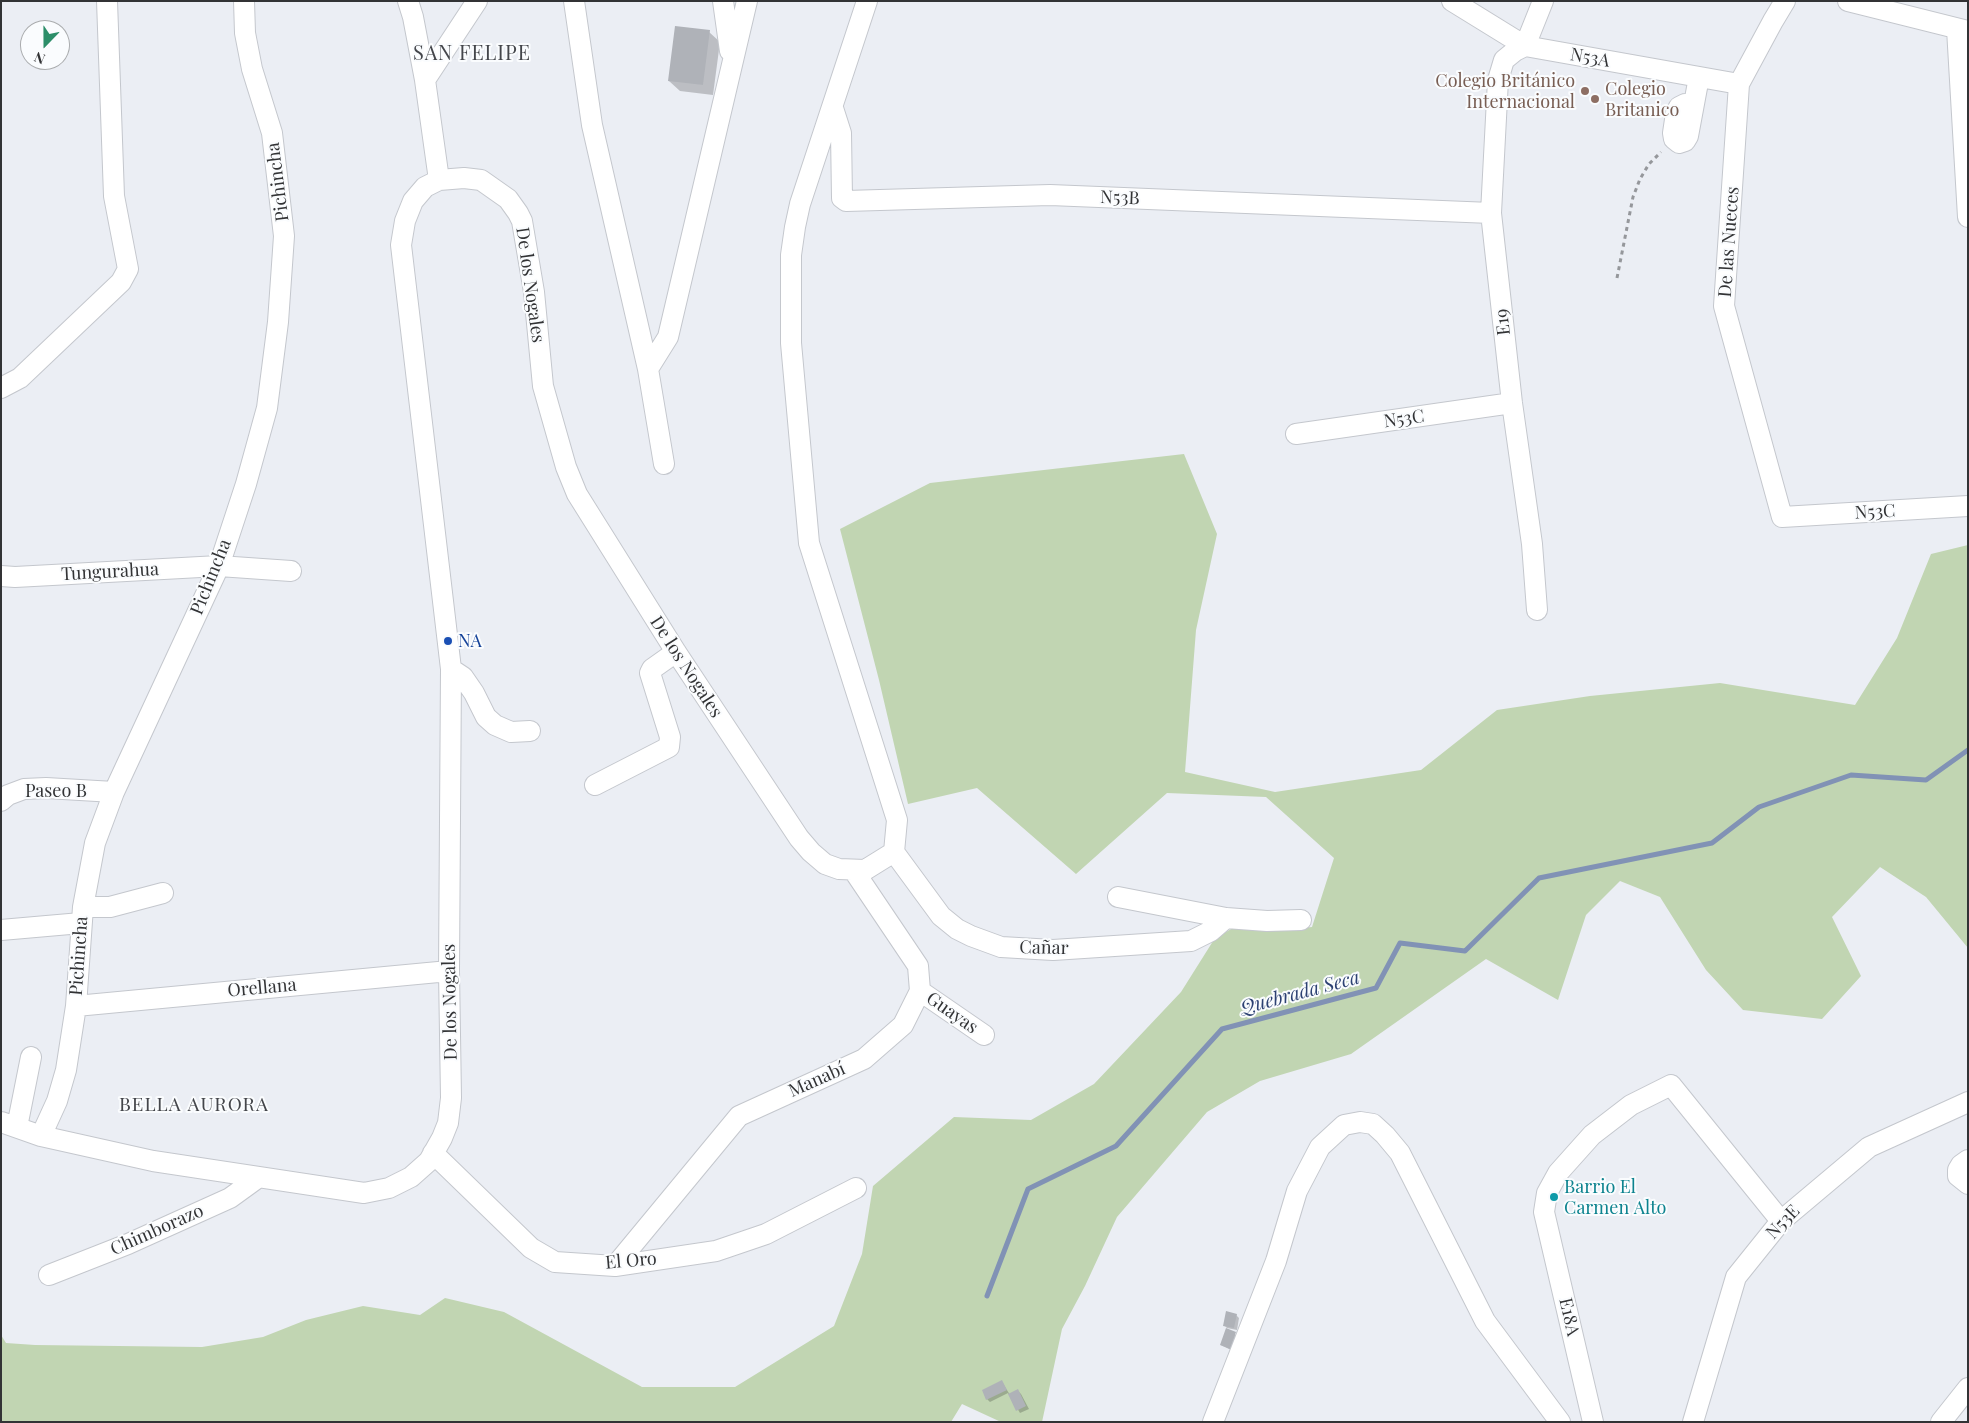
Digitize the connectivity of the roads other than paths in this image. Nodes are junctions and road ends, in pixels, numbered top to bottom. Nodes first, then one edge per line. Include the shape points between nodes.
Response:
1 (107, 1) edge
2 (244, 1) edge
3 (408, 1) edge
4 (477, 1) edge
5 (574, 1) edge
6 (722, 1) edge
7 (747, 1) edge
8 (867, 1) edge
9 (1452, 1) edge
10 (1543, 1) edge
11 (1785, 1) edge
12 (1848, 1) edge
13 (1962, 30) edge
14 (1525, 46) junction
15 (732, 64) junction
16 (1699, 77) junction
17 (425, 80) junction
18 (1740, 84) junction
19 (833, 108) junction
20 (1674, 139) road end
21 (439, 180) junction
22 (1490, 213) junction
23 (1968, 217) edge
24 (648, 368) junction
25 (1, 388) edge
26 (1512, 403) junction
27 (1296, 434) dead end
28 (664, 464) dead end
29 (1968, 506) edge
30 (1782, 517) joint
31 (219, 566) junction
32 (291, 571) dead end
33 (1, 576) edge
34 (1536, 610) dead end
35 (676, 652) junction
36 (451, 669) junction
37 (530, 732) dead end
38 (595, 785) dead end
39 (114, 792) junction
40 (1, 801) edge
41 (894, 852) junction
42 (854, 871) junction
43 (163, 893) dead end
44 (1118, 897) dead end
45 (82, 915) junction
46 (1226, 918) junction
47 (1301, 920) dead end
48 (1, 930) edge
49 (449, 971) junction
50 (920, 991) junction
51 (76, 1006) junction
52 (984, 1035) dead end
53 (31, 1057) dead end
54 (1968, 1102) edge
55 (9, 1124) edge
56 (42, 1136) junction
57 (433, 1153) junction
58 (1968, 1160) edge
59 (260, 1177) junction
60 (1968, 1184) edge
61 (856, 1188) dead end
62 (1781, 1220) junction
63 (615, 1266) junction
64 (49, 1275) dead end
65 (1968, 1388) edge
66 (1217, 1418) edge
67 (1560, 1422) edge
68 (1593, 1422) edge
69 (1693, 1422) edge
70 (1941, 1422) edge

1 - 25 street via 114,196 128,269 121,282 20,378
2 - 31 street, Pichincha via 245,33 252,69 272,133 284,236 267,408
3 - 17 street
4 - 17 street
5 - 24 street via 592,125
6 - 15 street
7 - 15 street
8 - 19 street
9 - 14 street, N53A
10 - 14 street
11 - 18 street, De las Nueces
12 - 13 street
13 - 23 street
14 - 16 street, N53A
14 - 22 street, E19 via 1504,60 1498,80
15 - 24 street via 668,337
16 - 18 street, N53A
16 - 20 street via 1688,136 1679,143
17 - 21 street
18 - 30 street, De las Nueces via 1724,306
19 - 22 street, N53B via 842,133 842,198 846,201 1050,195
19 - 41 street via 795,227 791,254 792,343 809,543 896,820
21 - 35 street, De los Nogales via 481,180 508,199 518,213 534,292 543,386 566,467 576,494
21 - 36 street, De los Nogales via 425,187 413,202 405,221 401,245
22 - 26 street, E19
24 - 28 street
26 - 27 street, N53C
26 - 34 street, E19 via 1532,544
29 - 30 street, N53C
31 - 32 street, Tungurahua
31 - 33 street, Tungurahua
31 - 39 street, Pichincha
35 - 38 street via 650,673 670,737 669,746
35 - 42 street, De los Nogales via 799,838 825,864
36 - 37 street via 463,677 486,717 495,725 511,732
36 - 49 street, De los Nogales
39 - 40 street, Paseo B via 24,789
39 - 45 street, Pichincha via 96,842
41 - 42 street via 865,870
41 - 46 street, Cañar via 942,916 957,929 1001,947 1053,950 1191,940 1211,931
42 - 50 street via 918,966
43 - 45 street
44 - 46 street
45 - 48 street
45 - 51 street, Pichincha
46 - 47 street
49 - 51 street, Orellana
49 - 57 street, De los Nogales via 451,1098 448,1123
50 - 52 street, Guayas
50 - 63 street, Manabí via 902,1025 864,1059 739,1116
51 - 56 street, Pichincha via 66,1070
53 - 55 street
54 - 62 street, N53E via 1869,1147
55 - 56 street, De los Nogales
56 - 59 street, De los Nogales via 153,1161
57 - 59 street, De los Nogales via 430,1161 411,1177 378,1191 354,1192
57 - 63 street, El Oro via 531,1248 555,1262
58 - 60 street via 1961,1165 1958,1176
59 - 64 street, Chimborazo via 230,1198
61 - 63 street, El Oro via 766,1234 716,1251
62 - 68 street, E18A via 1668,1085 1631,1105 1592,1135 1558,1173 1547,1193 1544,1212
62 - 69 street, N53E via 1736,1277
65 - 70 street
66 - 67 street via 1276,1261 1297,1191 1320,1147 1344,1125 1360,1122 1373,1124 1400,1153 1485,1321

